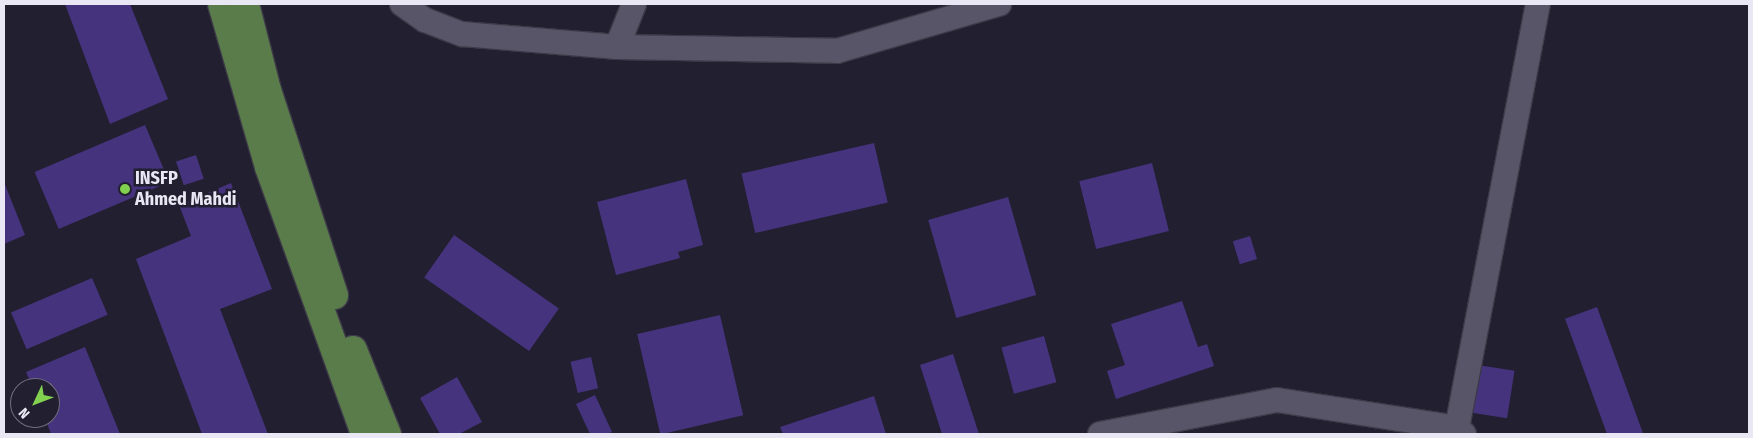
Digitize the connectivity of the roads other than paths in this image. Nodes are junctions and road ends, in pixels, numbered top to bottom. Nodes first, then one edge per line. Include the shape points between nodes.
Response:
1 (222, 4) edge
2 (245, 4) edge
3 (402, 4) edge
4 (634, 4) edge
5 (999, 4) edge
6 (1538, 4) edge
7 (616, 47) junction
8 (1461, 431) edge
9 (365, 434) edge
10 (387, 434) edge
11 (1100, 434) edge

1 - 9 main road via 269,167
2 - 10 main road via 268,90 344,326
3 - 7 lane via 425,20 462,34
4 - 7 lane
5 - 7 lane via 837,52
6 - 8 lane
8 - 11 lane via 1278,400

